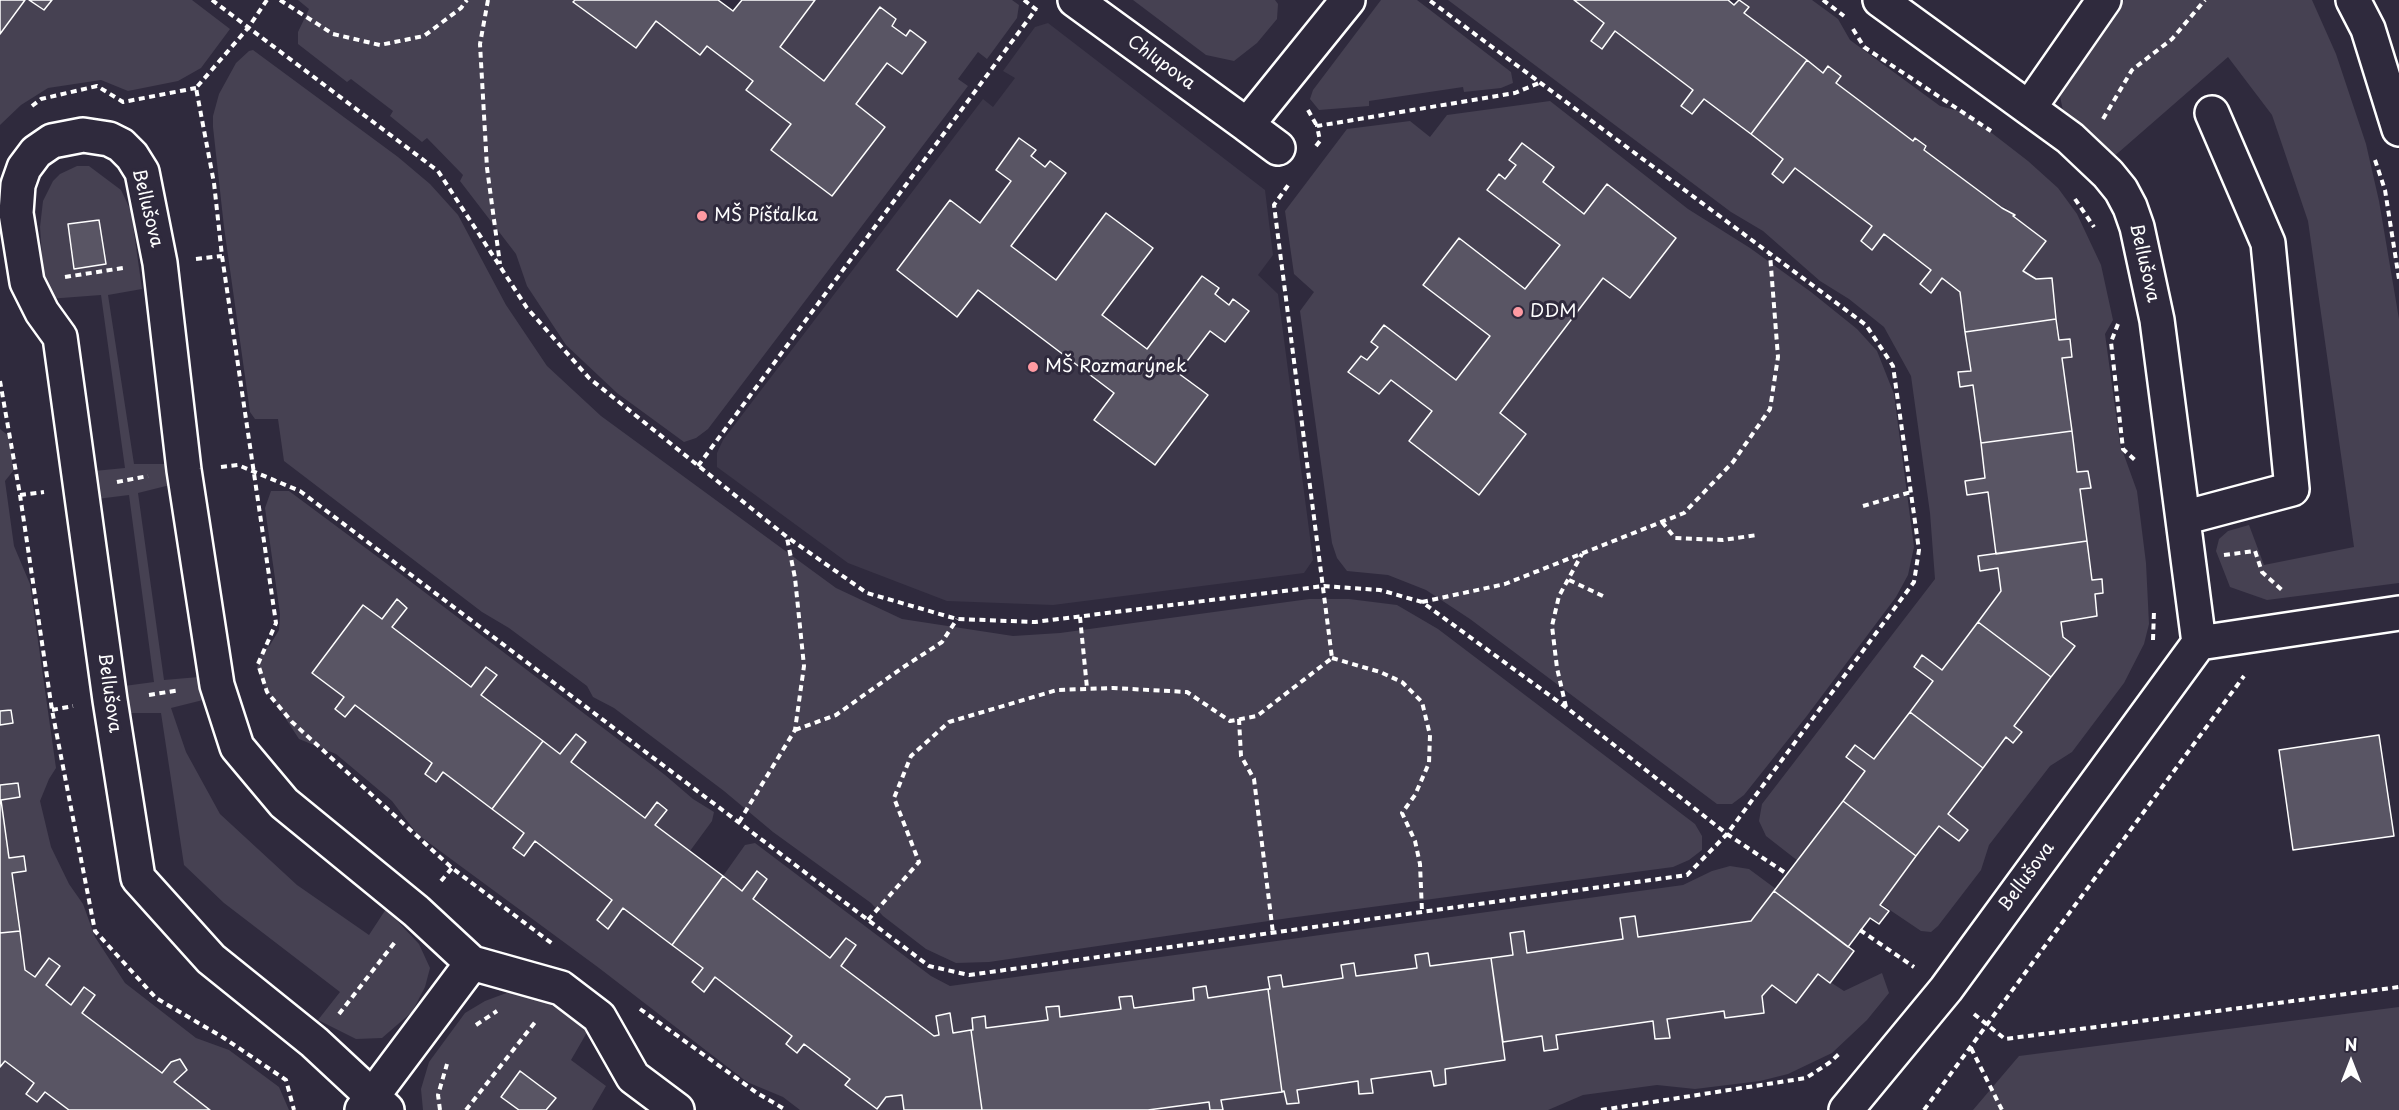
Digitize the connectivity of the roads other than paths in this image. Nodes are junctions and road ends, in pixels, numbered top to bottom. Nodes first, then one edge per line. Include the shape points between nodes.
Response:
1 (1075, 0) edge
2 (1348, 0) edge
3 (1880, 0) edge
4 (2103, 0) edge
5 (2353, 0) edge
6 (2029, 108) junction
7 (2212, 113) dead end
8 (1247, 126) junction
9 (2399, 129) edge
10 (1278, 148) dead end
11 (2183, 518) junction
12 (2399, 614) edge
13 (2199, 643) junction
14 (472, 963) junction
15 (374, 1105) edge
16 (1838, 1109) edge
17 (677, 1110) edge

1 - 8 street, Chlupova
2 - 8 street
3 - 6 street, Bellušova
4 - 6 street
5 - 9 street via 2368,29
6 - 11 street, Bellušova via 2070,138 2121,190 2130,207 2157,320
7 - 11 street via 2268,243 2292,489
8 - 10 street, Chlupova
11 - 13 street, Bellušova
12 - 13 street
13 - 16 street, Bellušova via 1946,989
14 - 15 street, Bellušova
14 - 15 street, Bellušova via 416,911 284,803 237,747 217,685 184,470 160,263 142,172 132,156 109,139 83,135 52,141 36,152 21,176 16,213 27,282 60,337 138,878 211,959 314,1042
14 - 17 street, Bellušova via 561,988 598,1017 633,1077

